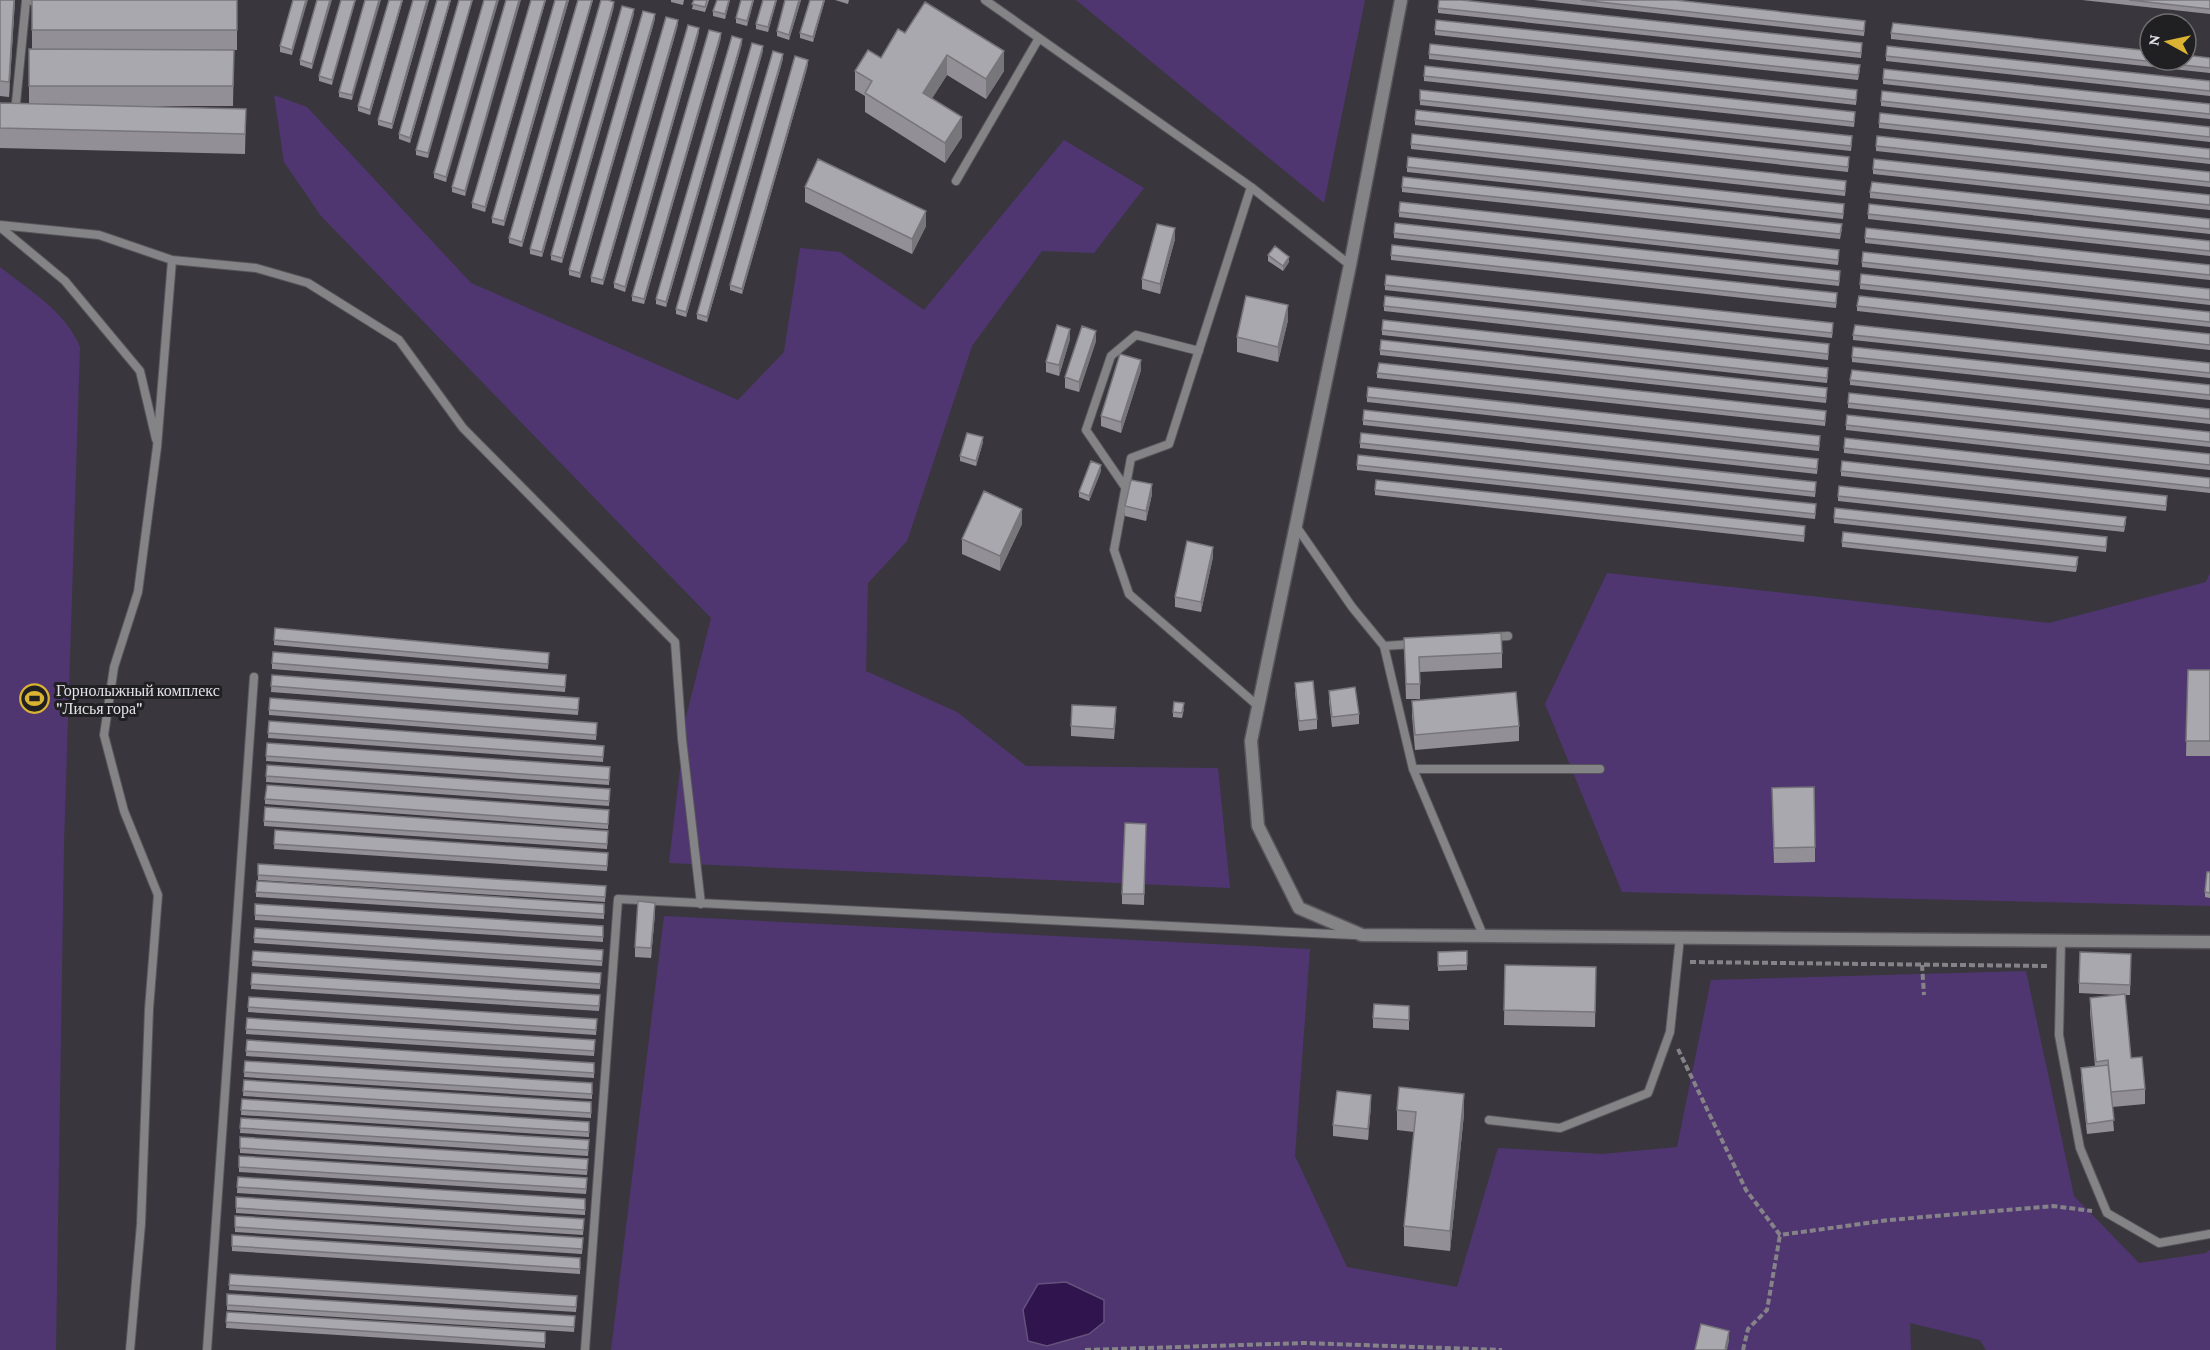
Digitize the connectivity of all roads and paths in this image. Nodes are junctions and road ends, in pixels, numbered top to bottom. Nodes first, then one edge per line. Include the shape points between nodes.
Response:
1 (58, 0) edge
2 (985, 0) edge
3 (1401, 0) edge
4 (1039, 38) junction
5 (0, 114) edge
6 (956, 181) dead end
7 (1251, 187) junction
8 (0, 226) edge
9 (172, 260) junction
10 (1350, 265) junction
11 (1199, 351) junction
12 (157, 447) junction
13 (1125, 487) junction
14 (1296, 526) junction
15 (1509, 636) dead end
16 (1486, 638) edge
17 (1418, 643) edge
18 (1384, 646) junction
19 (254, 677) dead end
20 (1258, 706) junction
21 (1413, 769) junction
22 (1600, 769) dead end
23 (701, 904) junction
24 (1362, 935) junction
25 (1483, 935) junction
26 (1680, 937) junction
27 (2061, 941) junction
28 (2210, 942) edge
29 (1677, 962) junction
30 (1922, 965) junction
31 (2061, 966) junction
32 (1924, 995) dead end
33 (1670, 1032) junction
34 (1489, 1120) dead end
35 (2107, 1213) junction
36 (2210, 1234) edge
37 (1780, 1235) junction
38 (130, 1350) edge
39 (207, 1350) edge
40 (585, 1350) edge
41 (1085, 1350) edge
42 (1502, 1350) edge
43 (1743, 1350) edge

1 - 5 lane via 26,1 15,113
2 - 4 lane
3 - 10 street
4 - 6 lane
4 - 7 lane
7 - 10 lane
7 - 11 lane
8 - 9 lane via 99,235
8 - 12 lane via 65,282 140,371
9 - 12 lane
9 - 23 lane via 256,268 308,283 399,340 462,428 675,642
10 - 14 street
11 - 13 lane via 1169,444 1131,458
11 - 13 lane via 1136,335 1111,356 1086,430
12 - 38 lane via 138,592 114,667 104,735 124,811 158,895 149,1009 141,1224
13 - 20 lane via 1114,550 1129,594
14 - 18 lane
14 - 20 street
15 - 16 lane
17 - 18 lane
18 - 21 lane
19 - 39 lane
20 - 24 street via 1251,741 1258,826 1299,908
21 - 22 lane
21 - 25 lane
23 - 24 lane
23 - 40 lane via 618,899
24 - 25 street
25 - 26 street
26 - 27 street
26 - 29 lane
27 - 28 street
27 - 31 lane
29 - 30 path
29 - 33 lane
30 - 31 path
30 - 32 path
31 - 35 lane via 2060,1035 2080,1148
33 - 34 lane via 1648,1093 1560,1128
33 - 37 path via 1746,1190
35 - 36 lane via 2158,1243
35 - 37 path via 2053,1206 1889,1220
37 - 43 path via 1767,1310 1748,1329
41 - 42 path via 1304,1343

